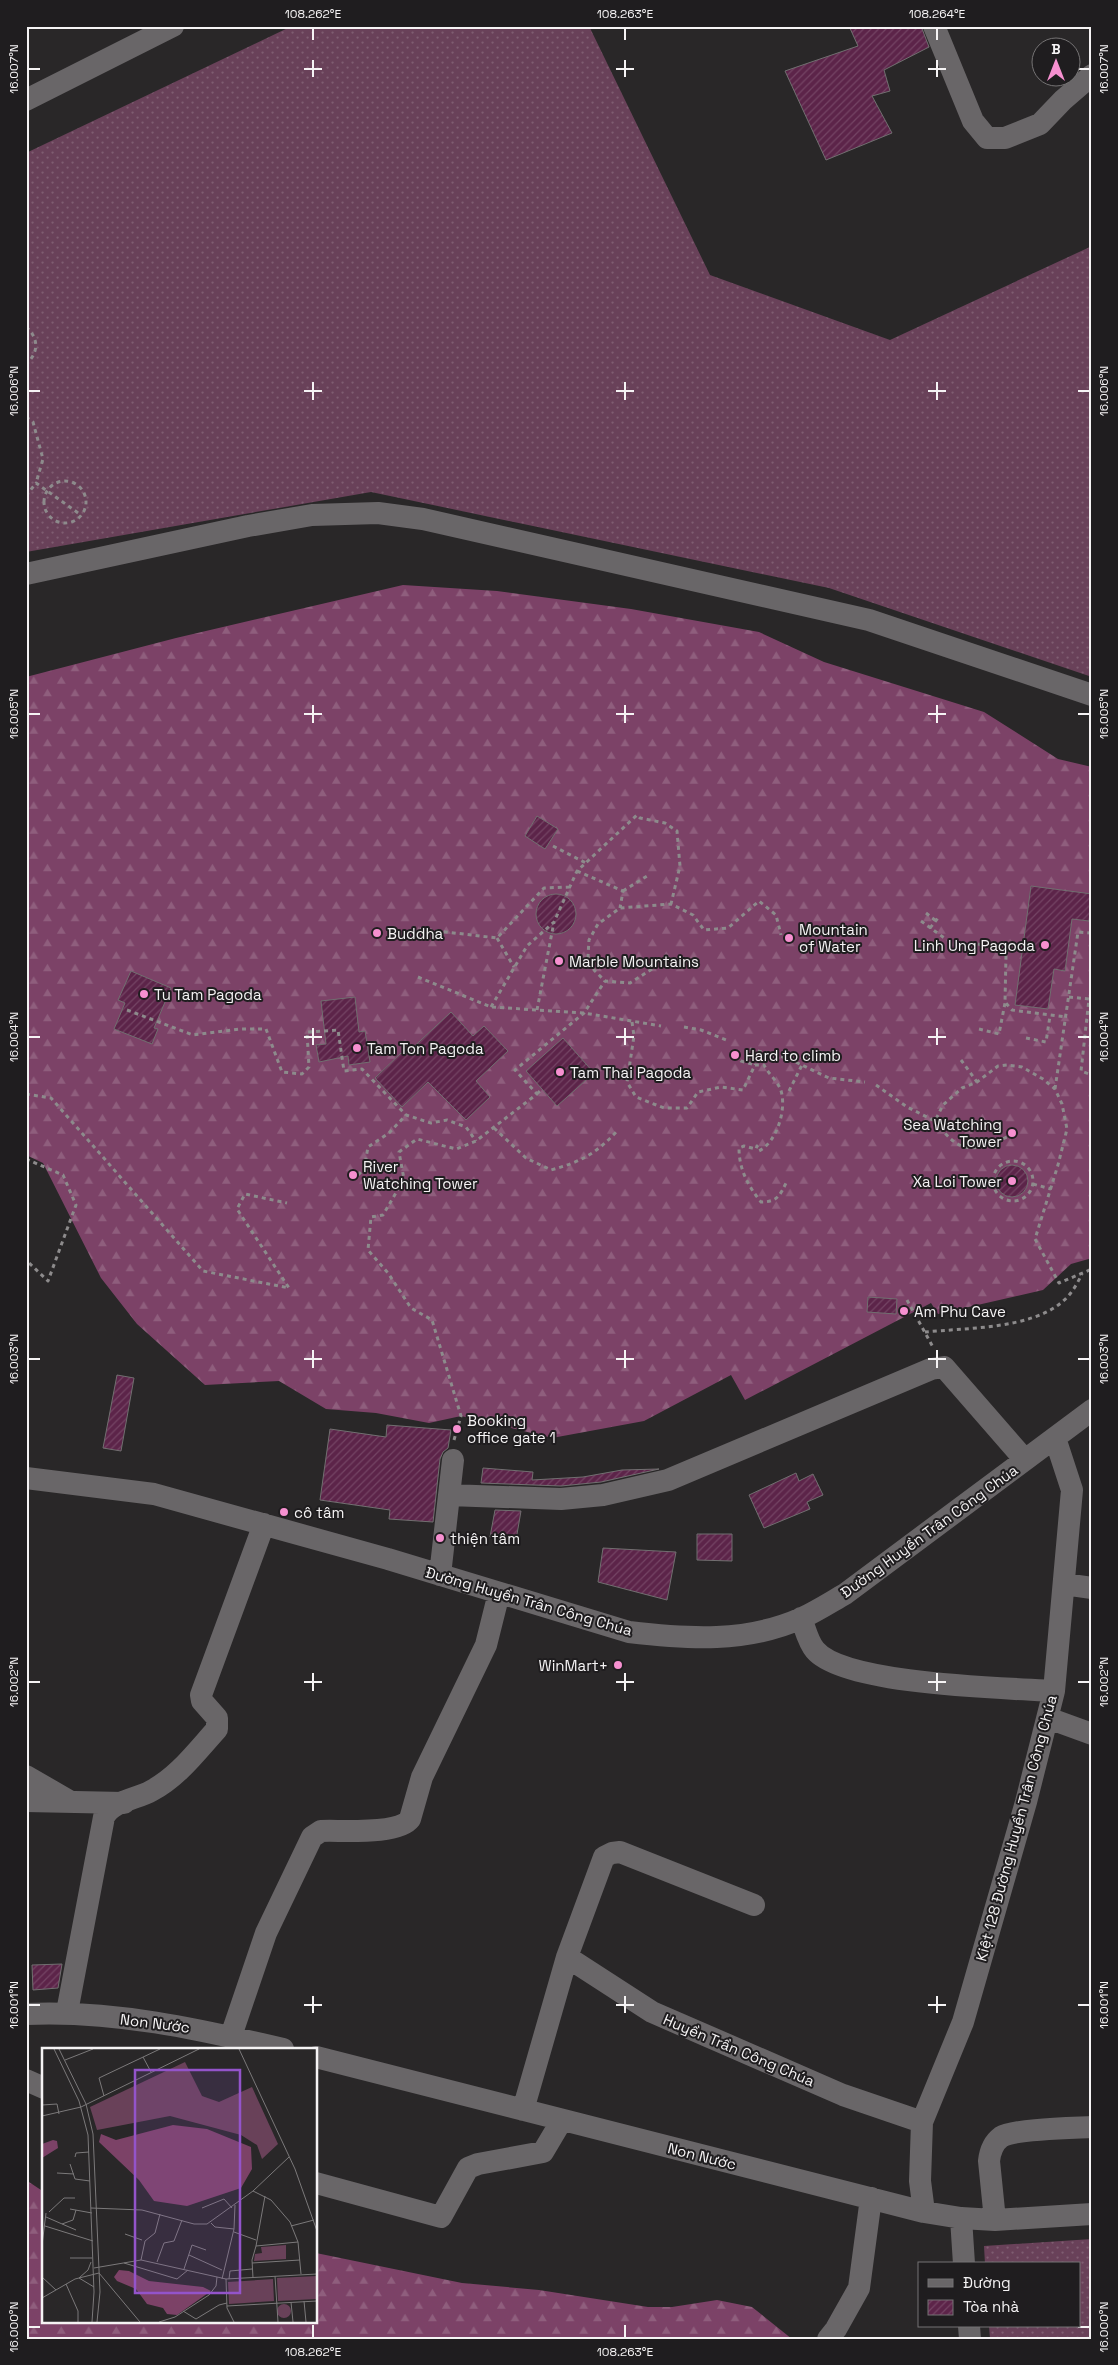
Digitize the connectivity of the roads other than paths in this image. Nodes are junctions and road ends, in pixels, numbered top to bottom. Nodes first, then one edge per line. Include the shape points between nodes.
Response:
1 (173, 26) edge
2 (934, 26) edge
3 (1092, 75) edge
4 (26, 100) edge
5 (26, 574) edge
6 (1092, 695) edge
7 (1092, 1410) edge
8 (1055, 1438) junction
9 (453, 1460) dead end
10 (1025, 1460) junction
11 (26, 1478) edge
12 (449, 1495) junction
13 (264, 1524) junction
14 (440, 1575) junction
15 (1064, 1584) junction
16 (1092, 1588) edge
17 (499, 1593) junction
18 (801, 1618) junction
19 (1054, 1691) junction
20 (1048, 1718) junction
21 (1092, 1734) edge
22 (26, 1776) edge
23 (26, 1801) edge
24 (71, 1802) junction
25 (124, 1802) junction
26 (754, 1906) dead end
27 (567, 1957) junction
28 (67, 2012) junction
29 (26, 2014) edge
30 (231, 2036) junction
31 (279, 2048) edge
32 (318, 2058) edge
33 (26, 2080) edge
34 (42, 2087) edge
35 (523, 2110) junction
36 (562, 2120) junction
37 (922, 2122) junction
38 (1092, 2127) edge
39 (318, 2183) edge
40 (871, 2198) junction
41 (924, 2212) junction
42 (1092, 2214) edge
43 (961, 2218) junction
44 (994, 2220) junction
45 (964, 2262) edge
46 (828, 2339) edge

1 - 4 street
2 - 3 street via 973,122 987,138 1005,138 1040,124
5 - 6 street via 248,526 312,515 378,512 423,519 869,620
7 - 8 street, Đường Huyền Trân Công Chúa
8 - 10 street, Đường Huyền Trân Công Chúa
8 - 15 street, Kiệt 128 Đường Huyền Trân Công Chúa via 1072,1490
9 - 12 street
10 - 12 street via 944,1367 931,1369 668,1480 603,1495 561,1499
10 - 18 street, Đường Huyền Trân Công Chúa via 845,1594
11 - 13 street, Đường Huyền Trân Công Chúa via 154,1494
12 - 14 street
13 - 14 street, Đường Huyền Trân Công Chúa
13 - 25 street via 200,1695 217,1718 217,1729 164,1784
14 - 17 street, Đường Huyền Trân Công Chúa
15 - 16 street
15 - 19 street, Kiệt 128 Đường Huyền Trân Công Chúa
17 - 18 street, Đường Huyền Trân Công Chúa via 629,1632 670,1637 734,1637
17 - 30 street via 486,1645 422,1777 410,1819 393,1829 321,1831 312,1837 266,1933
18 - 19 street via 815,1650 843,1668 930,1684
19 - 20 street, Kiệt 128 Đường Huyền Trân Công Chúa
20 - 21 street
20 - 37 street, Kiệt 128 Đường Huyền Trân Công Chúa via 963,2022
22 - 24 street
23 - 24 street
24 - 25 street
25 - 28 street via 113,1807 104,1817
26 - 27 street via 620,1852 612,1852 604,1857
27 - 35 street
27 - 37 street, Huyền Trần Công Chúa via 652,2012 843,2095
28 - 29 street, Non Nước
28 - 30 street, Non Nước via 197,2028
30 - 31 street, Non Nước
32 - 35 street, Non Nước
33 - 34 street
35 - 36 street, Non Nước
36 - 39 street via 543,2152 468,2168 442,2218
36 - 40 street, Non Nước
37 - 41 street, Kiệt 128 Đường Huyền Trân Công Chúa via 920,2181
38 - 44 street via 1010,2134 998,2140 990,2152 989,2161
40 - 41 street, Non Nước
40 - 46 street via 859,2288
41 - 43 street, Non Nước
42 - 44 street, Non Nước
43 - 44 street, Non Nước
43 - 45 street

